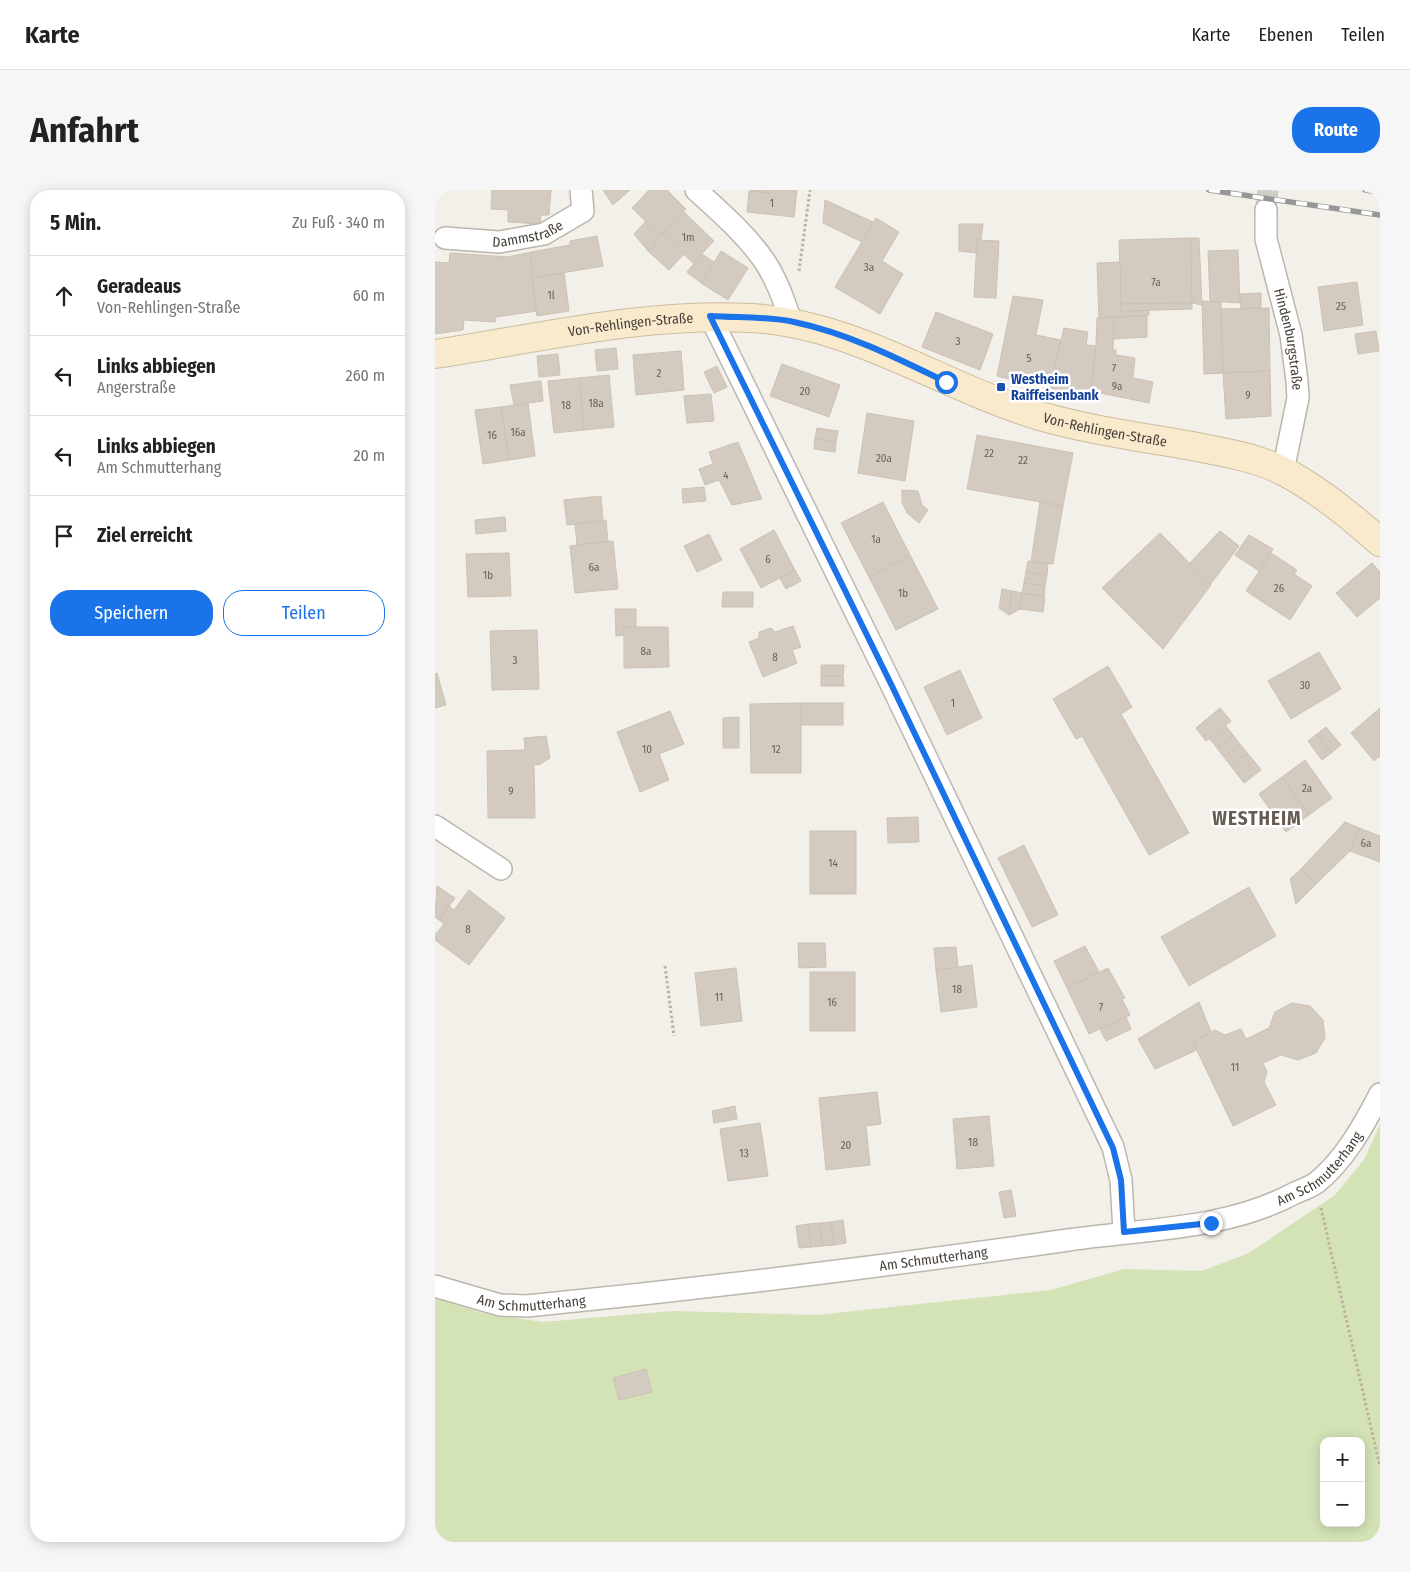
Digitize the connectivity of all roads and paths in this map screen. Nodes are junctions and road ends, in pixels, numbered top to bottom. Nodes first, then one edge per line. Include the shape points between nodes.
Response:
1 (581, 190) edge
2 (696, 190) edge
3 (810, 190) edge
4 (1266, 210) tunnel mouth
5 (445, 238) dead end
6 (798, 274) dead end
7 (710, 316) junction
8 (791, 321) junction
9 (435, 354) edge
10 (1283, 471) junction
11 (1380, 542) edge
12 (435, 826) edge
13 (501, 869) dead end
14 (665, 966) dead end
15 (674, 1036) dead end
16 (1380, 1094) edge
17 (1315, 1182) junction
18 (1124, 1232) junction
19 (435, 1286) edge
20 (1380, 1467) edge

1 - 5 street, Dammstraße via 583,211 544,234 499,242
2 - 8 street via 766,262
3 - 6 path
4 - 10 street, Hindenburgstraße via 1266,238 1291,335 1297,381 1297,398
7 - 8 street, Von-Rehlingen-Straße
7 - 9 street, Von-Rehlingen-Straße via 599,326
7 - 18 street via 1113,1148 1121,1180
8 - 10 street, Von-Rehlingen-Straße via 860,342 961,388 1039,416 1235,454
10 - 11 street, Von-Rehlingen-Straße via 1349,515
12 - 13 street
14 - 15 path
16 - 17 street, Am Schmutterhang via 1353,1140
17 - 18 street, Am Schmutterhang via 1247,1214 1211,1223
17 - 20 path
18 - 19 street, Am Schmutterhang via 861,1269 527,1306 491,1303

